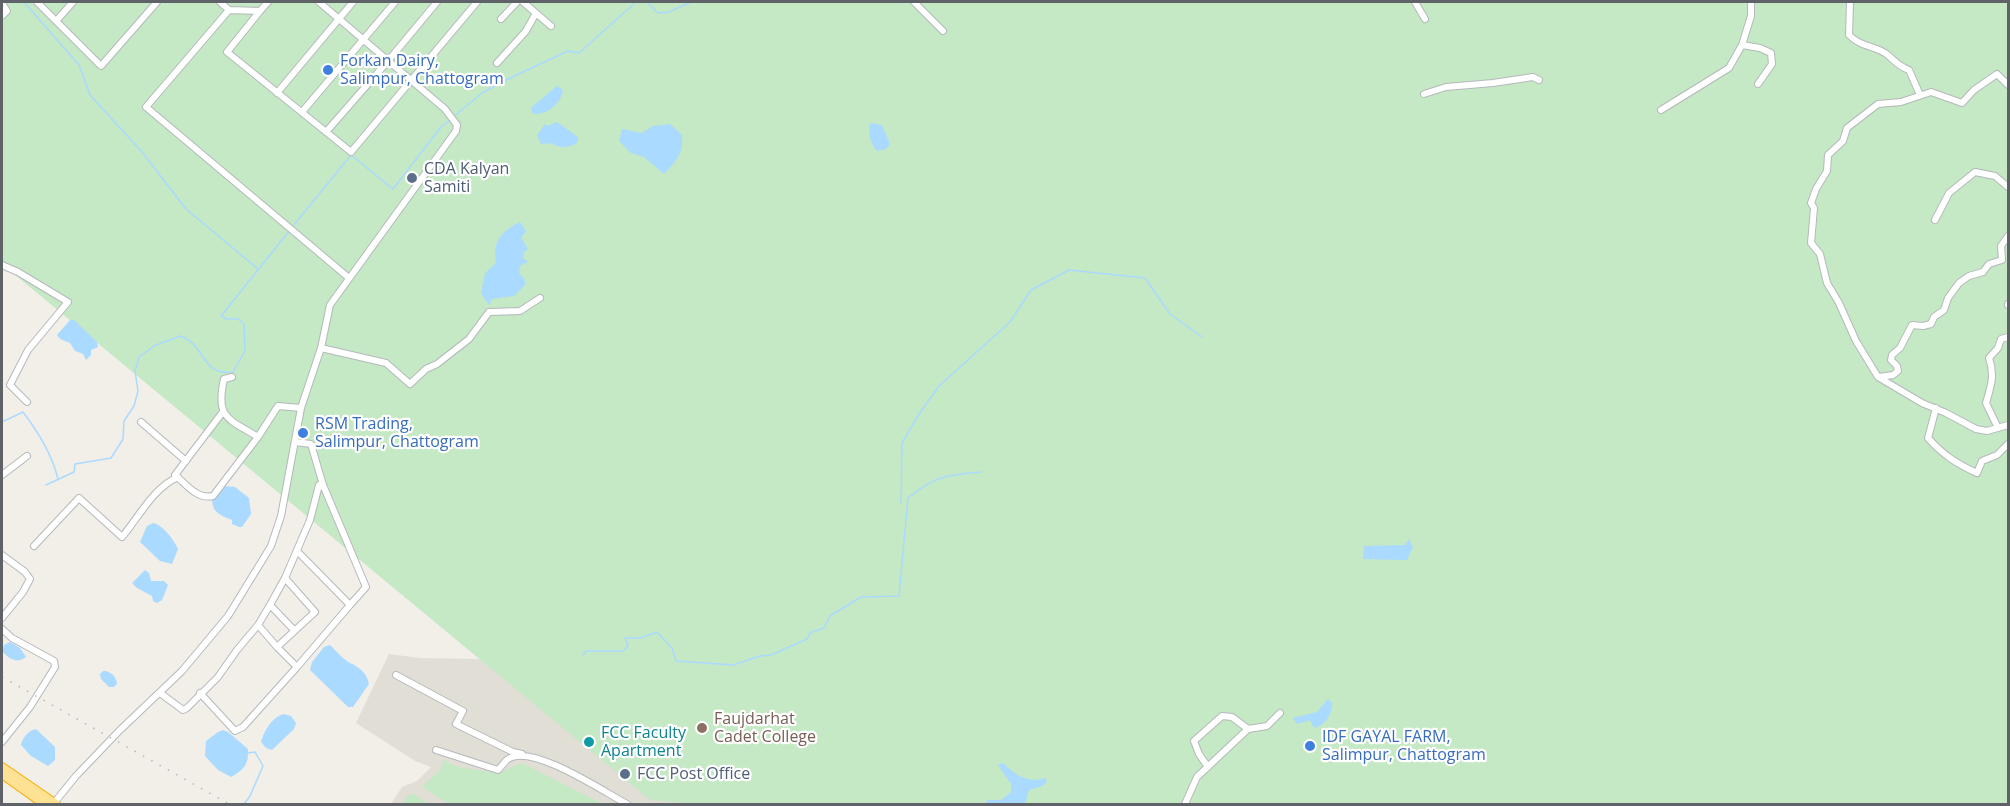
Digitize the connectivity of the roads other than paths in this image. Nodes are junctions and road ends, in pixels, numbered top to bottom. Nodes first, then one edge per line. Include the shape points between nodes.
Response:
1 (37, 2) edge
2 (73, 2) edge
3 (157, 2) edge
4 (220, 2) edge
5 (268, 2) edge
6 (319, 2) edge
7 (353, 2) edge
8 (395, 2) edge
9 (437, 2) edge
10 (477, 2) edge
11 (517, 2) edge
12 (523, 2) edge
13 (914, 2) edge
14 (1415, 2) edge
15 (1750, 2) edge
16 (1850, 2) edge
17 (2, 3) edge
18 (229, 10) junction
19 (260, 11) junction
20 (536, 13) junction
21 (2, 16) edge
22 (338, 19) junction
23 (501, 19) dead end
24 (1425, 19) dead end
25 (57, 20) junction
26 (551, 26) dead end
27 (943, 31) dead end
28 (363, 39) junction
29 (1742, 45) junction
30 (388, 61) junction
31 (497, 63) dead end
32 (411, 80) junction
33 (1539, 80) dead end
34 (1758, 84) dead end
35 (2008, 85) edge
36 (277, 93) junction
37 (1424, 94) dead end
38 (1920, 95) junction
39 (1661, 110) dead end
40 (302, 112) junction
41 (326, 132) junction
42 (2008, 187) edge
43 (1935, 220) dead end
44 (2008, 236) edge
45 (2005, 262) edge
46 (2, 265) edge
47 (349, 278) junction
48 (540, 298) dead end
49 (2008, 337) edge
50 (321, 348) junction
51 (232, 376) dead end
52 (1878, 377) junction
53 (27, 402) dead end
54 (301, 408) junction
55 (1936, 408) junction
56 (222, 412) junction
57 (141, 422) dead end
58 (2008, 425) edge
59 (1998, 428) junction
60 (258, 437) junction
61 (295, 442) junction
62 (2008, 444) edge
63 (27, 456) dead end
64 (186, 461) junction
65 (2, 475) edge
66 (178, 477) junction
67 (322, 485) junction
68 (34, 546) dead end
69 (297, 551) junction
70 (2, 555) edge
71 (285, 578) junction
72 (270, 605) junction
73 (350, 605) junction
74 (2, 618) edge
75 (258, 625) junction
76 (2, 629) edge
77 (294, 630) junction
78 (277, 647) junction
79 (297, 667) junction
80 (396, 675) dead end
81 (160, 693) junction
82 (200, 693) junction
83 (1280, 713) dead end
84 (1248, 729) junction
85 (2, 742) edge
86 (436, 750) dead end
87 (527, 755) junction
88 (2, 767) edge
89 (1208, 767) junction
90 (2, 774) edge
91 (44, 804) edge
92 (55, 804) edge
93 (627, 804) edge
94 (1185, 804) edge

1 - 25 street
2 - 25 street
3 - 25 street via 101,66
4 - 18 street
5 - 19 street
6 - 22 street
7 - 22 street
8 - 28 street
9 - 30 street
10 - 32 street
11 - 23 street
12 - 20 street
13 - 27 street
14 - 24 street
15 - 29 street via 1751,16
16 - 38 street via 1849,35 1858,44 1876,49 1909,70
17 - 21 street via 7,11
18 - 19 street
18 - 47 street via 146,107
19 - 36 street via 227,52
20 - 26 street
20 - 31 street via 526,31
22 - 28 street
22 - 36 street
28 - 30 street
28 - 40 street
29 - 34 street via 1771,53 1772,64
29 - 39 street via 1729,68
30 - 32 street
30 - 41 street
32 - 41 street via 351,152
32 - 47 street via 445,109 457,125 456,131
33 - 37 street via 1533,76 1446,87
35 - 38 street via 1997,74 1962,103 1930,92
36 - 40 street
38 - 52 street via 1878,104 1847,128 1843,141 1828,155 1827,171 1811,203 1811,243 1822,260 1827,283
40 - 41 street
42 - 43 street via 1995,176 1975,172 1949,193
44 - 45 street via 2001,246
45 - 52 street via 1989,264 1983,272 1959,284 1931,324 1912,325 1892,355 1898,371
46 - 53 street via 68,302 28,350 10,385
47 - 50 street via 330,305
48 - 50 street via 520,311 489,312 469,339 410,384 386,363
49 - 59 street via 2001,339 1989,358 1994,370 1986,403
50 - 54 street
51 - 56 street via 224,379
52 - 55 street
54 - 60 street via 278,406
54 - 61 street
55 - 59 street via 1976,429
55 - 62 street via 1928,438 1957,465 1977,474 1982,461 1997,455
56 - 60 street
56 - 64 street
57 - 64 street
58 - 59 street
60 - 66 street via 213,496 195,493
61 - 67 street via 310,444
61 - 81 street via 271,546 228,616
63 - 65 street
64 - 66 street via 175,475
66 - 68 street via 150,500 122,537 80,498
67 - 69 street
67 - 73 street via 366,587
69 - 71 street
69 - 73 street
70 - 74 street via 30,579
71 - 72 street
71 - 77 street via 315,612
72 - 75 street
72 - 77 street
73 - 79 street
75 - 78 street
75 - 82 street via 218,677
76 - 85 street via 54,661 55,667
77 - 78 street
78 - 79 street
79 - 82 street via 252,718 235,731
80 - 87 street via 463,711 456,724
81 - 82 street via 183,710
81 - 92 street via 76,776
83 - 84 street via 1267,726
84 - 89 street
84 - 89 street via 1232,717 1222,716 1201,734 1194,741
86 - 87 street via 498,770 508,759
87 - 93 street via 547,760
88 - 92 highway
89 - 94 street via 1197,777
90 - 91 highway

